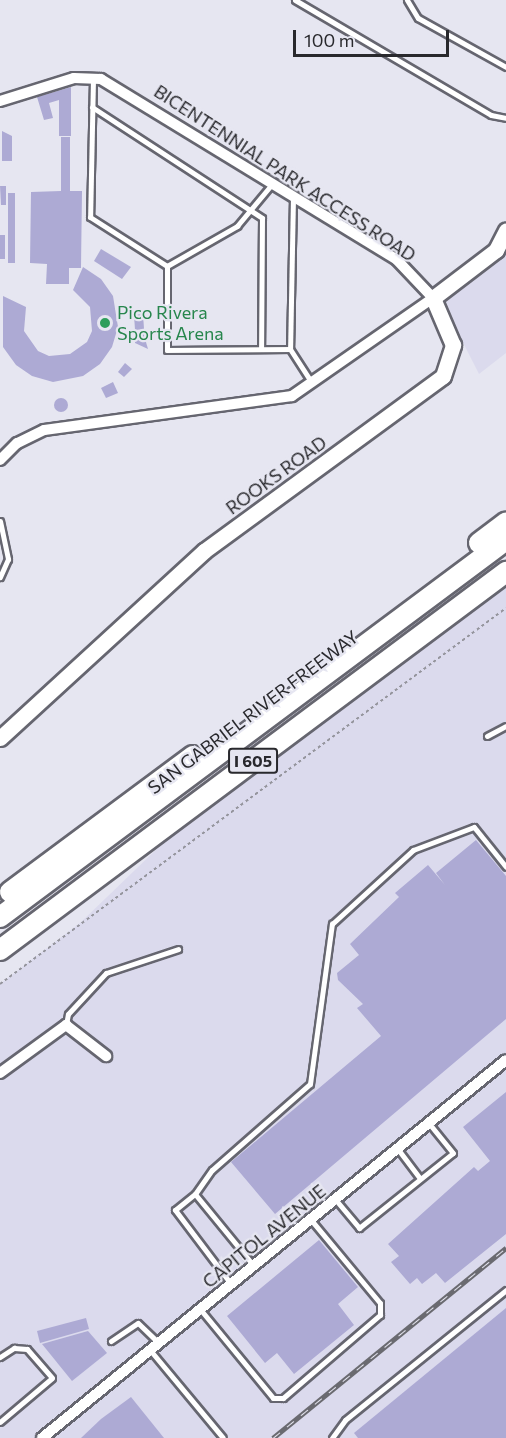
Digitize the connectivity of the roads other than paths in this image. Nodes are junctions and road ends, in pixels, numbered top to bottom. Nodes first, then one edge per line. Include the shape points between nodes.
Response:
1 (295, 0) edge
2 (407, 0) edge
3 (506, 67) edge
4 (93, 79) junction
5 (0, 100) edge
6 (92, 107) junction
7 (506, 118) edge
8 (273, 183) junction
9 (293, 196) junction
10 (255, 210) junction
11 (506, 230) edge
12 (166, 266) junction
13 (433, 298) junction
14 (261, 349) junction
15 (290, 349) junction
16 (313, 385) junction
17 (0, 460) edge
18 (0, 521) edge
19 (506, 523) edge
20 (506, 540) edge
21 (506, 557) edge
22 (506, 572) edge
23 (0, 577) edge
24 (506, 726) edge
25 (488, 735) dead end
26 (0, 738) edge
27 (506, 867) edge
28 (0, 900) edge
29 (0, 917) edge
30 (0, 935) edge
31 (178, 949) dead end
32 (0, 950) edge
33 (66, 1025) junction
34 (106, 1056) dead end
35 (506, 1060) edge
36 (0, 1073) edge
37 (429, 1122) junction
38 (397, 1148) junction
39 (420, 1178) junction
40 (195, 1194) junction
41 (335, 1199) junction
42 (310, 1219) junction
43 (254, 1266) junction
44 (231, 1284) junction
45 (506, 1290) edge
46 (200, 1309) junction
47 (111, 1341) dead end
48 (159, 1343) junction
49 (150, 1350) junction
50 (0, 1357) edge
51 (0, 1422) edge
52 (42, 1438) edge
53 (222, 1438) edge
54 (334, 1438) edge

1 - 7 lane via 491,115
2 - 3 lane via 418,18
4 - 5 street, BICENTENNIAL PARK ACCESS ROAD via 74,78
4 - 6 lane
4 - 8 street, BICENTENNIAL PARK ACCESS ROAD via 138,98
6 - 10 lane
6 - 12 lane via 90,217
8 - 9 street, BICENTENNIAL PARK ACCESS ROAD
8 - 10 lane
9 - 13 street, BICENTENNIAL PARK ACCESS ROAD via 397,261
9 - 15 lane
10 - 12 lane via 237,226
10 - 14 lane via 261,218
11 - 13 street via 496,250
12 - 14 lane via 167,350
13 - 16 street
13 - 26 street, ROOKS ROAD via 453,345 443,376 204,551
14 - 15 lane
15 - 16 lane
16 - 17 street via 292,396 44,430 17,443
18 - 23 lane via 8,560
19 - 28 highway, SAN GABRIEL RIVER FREEWAY / I 605
20 - 29 highway
21 - 30 highway
22 - 32 highway, I 605
24 - 25 lane
27 - 40 lane via 474,827 413,850 332,924 310,1084 212,1170
31 - 33 lane via 106,973 68,1014
33 - 34 street
33 - 36 street
35 - 37 street, CAPITOL AVENUE
37 - 38 street, CAPITOL AVENUE
37 - 39 lane via 453,1153
38 - 39 lane
38 - 41 street, CAPITOL AVENUE
39 - 41 lane via 359,1228
40 - 43 lane
40 - 44 lane via 175,1210
41 - 42 street, CAPITOL AVENUE
42 - 43 street, CAPITOL AVENUE
42 - 46 lane via 380,1303 380,1315 283,1398 273,1398
43 - 44 street, CAPITOL AVENUE
44 - 46 street, CAPITOL AVENUE
45 - 54 lane via 345,1420
46 - 48 street, CAPITOL AVENUE
47 - 48 lane via 138,1323
48 - 49 street, CAPITOL AVENUE
49 - 52 street, CAPITOL AVENUE
49 - 53 lane
50 - 51 lane via 21,1347 33,1351 52,1378

